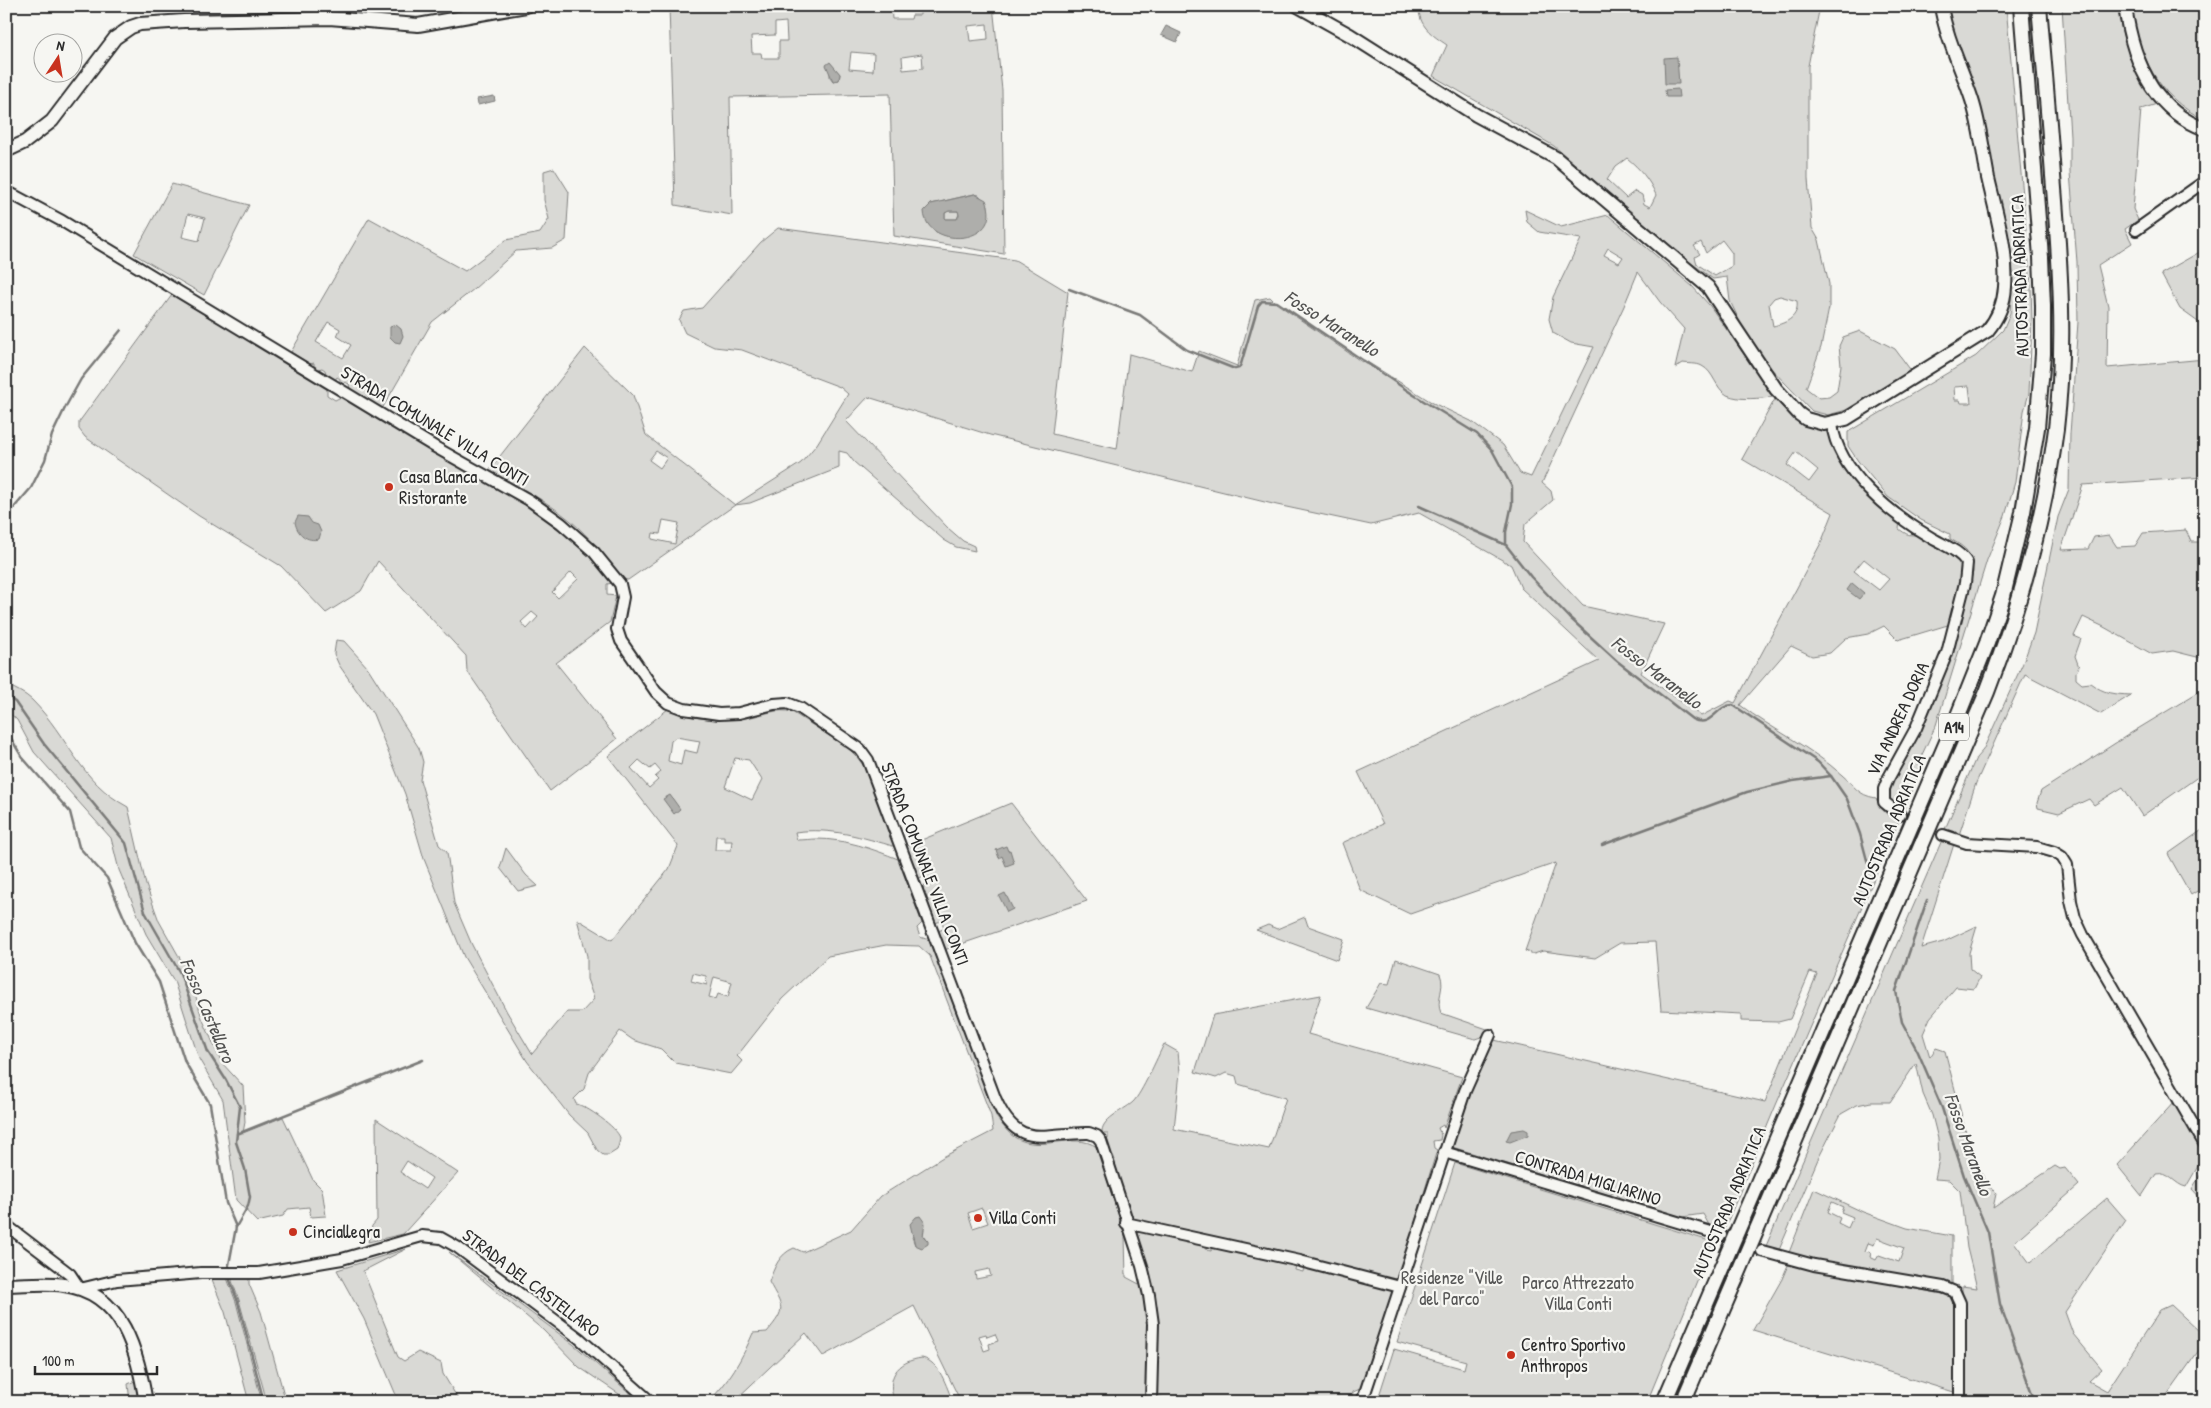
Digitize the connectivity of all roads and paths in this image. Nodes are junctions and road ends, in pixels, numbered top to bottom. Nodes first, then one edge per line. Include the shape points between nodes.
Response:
1 (526, 6) edge
2 (1298, 6) edge
3 (1941, 6) edge
4 (2021, 6) edge
5 (2040, 6) edge
6 (2124, 6) edge
7 (2205, 128) edge
8 (6, 152) edge
9 (2205, 181) edge
10 (6, 191) edge
11 (2136, 230) dead end
12 (1832, 424) junction
13 (1900, 815) tunnel mouth
14 (1943, 835) tunnel mouth
15 (1490, 1036) dead end
16 (2205, 1145) edge
17 (1444, 1152) junction
18 (1126, 1223) junction
19 (6, 1224) edge
20 (1721, 1235) tunnel mouth
21 (1762, 1250) tunnel mouth
22 (6, 1285) edge
23 (1400, 1287) junction
24 (80, 1289) junction
25 (146, 1402) edge
26 (651, 1402) edge
27 (1151, 1402) edge
28 (1362, 1402) edge
29 (1664, 1402) edge
30 (1683, 1402) edge
31 (1960, 1402) edge

1 - 8 main road via 418,25 328,18 140,24 115,38 52,121
2 - 12 main road via 1476,115 1562,162 1708,287 1776,389 1799,414 1815,422
3 - 12 main road via 1973,103 2003,249 2003,300 1999,314 1987,331 1846,419
4 - 29 highway, AUTOSTRADA ADRIATICA / A14 via 2041,257 2043,354 2037,428 2014,556 1987,643 1956,723
5 - 30 highway, AUTOSTRADA ADRIATICA / A14 via 2062,308 2056,428 2032,560 1988,692
6 - 7 main road via 2136,58 2153,90 2174,112
9 - 11 street
10 - 18 street, STRADA COMUNALE VILLA CONTI via 62,221 435,447 529,500 562,523 594,552 620,584 623,596 617,629 621,641 656,692 668,703 692,711 719,714 787,703 800,708 860,750 868,760 1000,1110 1011,1125 1023,1133 1040,1136 1089,1133 1097,1136
12 - 13 street, VIA ANDREA DORIA via 1846,461 1867,489 1909,524 1956,552 1967,563 1947,653 1916,728 1884,789 1884,802
14 - 16 street via 1967,843 2046,849 2062,858 2067,865 2075,918 2083,935
15 - 17 street via 1465,1091
17 - 20 street, CONTRADA MIGLIARINO
17 - 23 street
18 - 23 street via 1300,1261
18 - 27 street, STRADA COMUNALE VILLA CONTI via 1142,1266 1153,1324
19 - 24 street via 70,1274
21 - 31 street via 1785,1258 1943,1287 1955,1292 1960,1303
22 - 24 main road via 57,1284
23 - 28 street
24 - 25 main road via 113,1312 129,1335 139,1363
24 - 26 street, STRADA DEL CASTELLARO via 117,1280 259,1273 342,1258 422,1236 441,1238 579,1338

